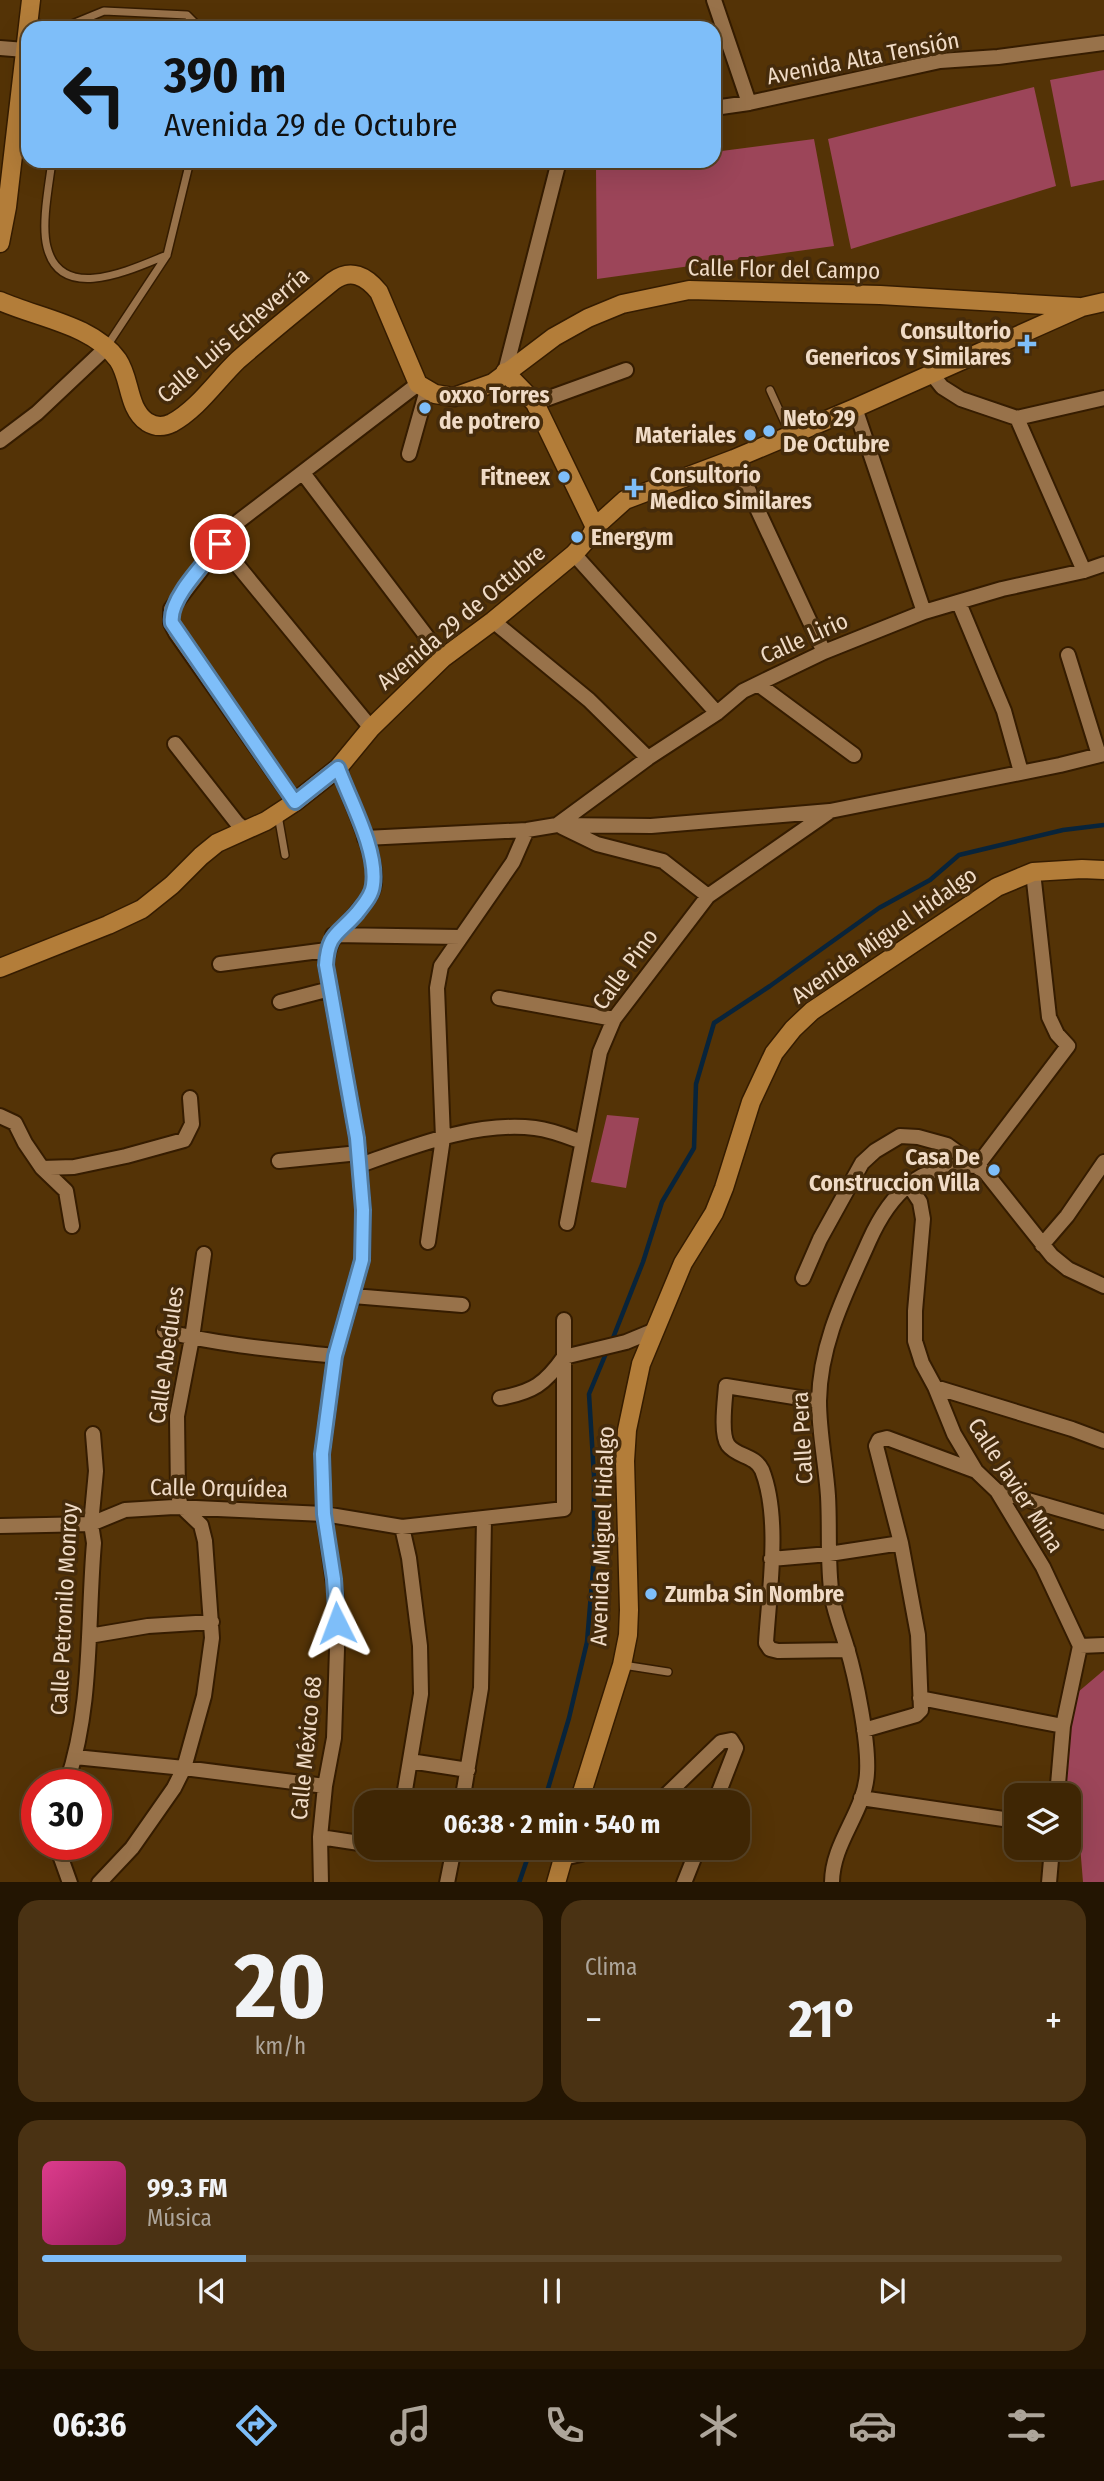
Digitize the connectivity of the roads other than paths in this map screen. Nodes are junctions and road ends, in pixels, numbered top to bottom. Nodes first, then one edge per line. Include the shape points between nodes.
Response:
1 (31, 0) edge
2 (714, 0) edge
3 (28, 21) edge
4 (81, 21) edge
5 (193, 21) edge
6 (1104, 43) edge
7 (0, 48) edge
8 (21, 50) edge
9 (21, 85) edge
10 (749, 103) junction
11 (721, 106) edge
12 (51, 168) edge
13 (188, 168) edge
14 (557, 168) edge
15 (0, 243) edge
16 (167, 255) junction
17 (0, 301) edge
18 (1104, 302) edge
19 (1082, 307) junction
20 (107, 347) junction
21 (626, 370) dead end
22 (505, 372) junction
23 (931, 373) junction
24 (422, 387) junction
25 (770, 390) dead end
26 (1104, 398) edge
27 (535, 403) junction
28 (855, 408) junction
29 (1017, 418) junction
30 (790, 435) junction
31 (0, 441) edge
32 (408, 454) dead end
33 (734, 458) junction
34 (303, 473) junction
35 (595, 527) junction
36 (220, 544) junction
37 (575, 554) junction
38 (1104, 564) edge
39 (1084, 571) junction
40 (959, 603) junction
41 (924, 612) junction
42 (493, 621) junction
43 (824, 652) junction
44 (1068, 655) dead end
45 (443, 658) junction
46 (758, 684) junction
47 (716, 713) junction
48 (371, 728) junction
49 (175, 744) dead end
50 (1102, 754) edge
51 (854, 755) dead end
52 (648, 758) junction
53 (338, 768) junction
54 (1021, 772) junction
55 (295, 802) junction
56 (831, 811) junction
57 (278, 815) junction
58 (557, 825) junction
59 (245, 830) junction
60 (527, 830) junction
61 (365, 838) junction
62 (285, 855) dead end
63 (1033, 872) junction
64 (1104, 872) edge
65 (708, 896) junction
66 (333, 935) junction
67 (460, 937) junction
68 (327, 950) junction
69 (220, 964) dead end
70 (0, 968) edge
71 (330, 989) junction
72 (499, 998) dead end
73 (281, 1002) dead end
74 (614, 1019) junction
75 (190, 1098) dead end
76 (0, 1116) edge
77 (443, 1138) junction
78 (582, 1142) junction
79 (359, 1159) junction
80 (279, 1161) dead end
81 (1104, 1162) edge
82 (977, 1166) junction
83 (42, 1168) junction
84 (909, 1185) junction
85 (567, 1223) dead end
86 (72, 1226) dead end
87 (428, 1242) dead end
88 (1042, 1245) junction
89 (204, 1254) dead end
90 (803, 1278) dead end
91 (1104, 1286) edge
92 (353, 1296) junction
93 (462, 1305) dead end
94 (565, 1320) dead end
95 (164, 1331) dead end
96 (655, 1331) junction
97 (192, 1338) junction
98 (335, 1356) junction
99 (568, 1356) junction
100 (935, 1387) junction
101 (500, 1398) dead end
102 (819, 1401) junction
103 (93, 1434) dead end
104 (1104, 1441) edge
105 (976, 1471) junction
106 (997, 1491) junction
107 (181, 1506) junction
108 (324, 1514) junction
109 (484, 1519) junction
110 (1104, 1522) edge
111 (91, 1524) junction
112 (0, 1526) edge
113 (402, 1527) junction
114 (901, 1543) junction
115 (829, 1554) junction
116 (771, 1559) junction
117 (212, 1622) junction
118 (89, 1636) junction
119 (1104, 1645) edge
120 (1080, 1646) junction
121 (848, 1650) junction
122 (622, 1665) junction
123 (667, 1672) dead end
124 (920, 1698) junction
125 (1063, 1726) junction
126 (864, 1730) junction
127 (75, 1757) junction
128 (410, 1761) junction
129 (184, 1768) junction
130 (71, 1769) edge
131 (468, 1770) junction
132 (1058, 1783) edge
133 (325, 1786) junction
134 (405, 1790) edge
135 (464, 1790) edge
136 (583, 1790) edge
137 (671, 1790) edge
138 (720, 1790) edge
139 (861, 1798) junction
140 (1004, 1819) edge
141 (320, 1837) junction
142 (354, 1842) edge
143 (62, 1860) edge
144 (452, 1860) edge
145 (563, 1860) edge
146 (693, 1860) edge
147 (1051, 1860) edge
148 (106, 1880) edge
149 (70, 1882) edge
150 (321, 1882) edge
151 (447, 1882) edge
152 (556, 1882) edge
153 (684, 1882) edge
154 (832, 1882) edge
155 (1049, 1882) edge

1 - 3 street
2 - 10 street
4 - 5 lane via 104,11 187,15
6 - 10 street, Avenida Alta Tensión via 940,61
7 - 8 street
9 - 15 street
10 - 11 street, Avenida Alta Tensión
12 - 16 lane via 46,236 56,267 72,278 103,278
13 - 16 lane
14 - 22 street
16 - 20 lane
17 - 20 street, Calle Luis Echeverría via 83,331
18 - 19 street
19 - 22 street, Calle Flor del Campo via 690,290 622,304 588,318
19 - 23 street, Avenida 29 de Octubre
20 - 24 street, Calle Luis Echeverría via 120,363 134,408 146,421 164,426 198,402 237,361 332,281 356,274 379,292
20 - 31 street
21 - 27 street
22 - 24 street via 493,383 464,395 443,396
22 - 27 street
23 - 28 street, Avenida 29 de Octubre
23 - 29 street via 961,399
24 - 32 street
24 - 34 street via 330,449
25 - 30 lane
26 - 29 street
27 - 35 street
28 - 30 street, Avenida 29 de Octubre
28 - 41 street
29 - 39 street
30 - 33 street, Avenida 29 de Octubre
33 - 35 street, Avenida 29 de Octubre via 625,500
33 - 43 street
34 - 36 street via 239,520
34 - 45 street
35 - 37 street, Avenida 29 de Octubre
36 - 48 street
36 - 55 street via 175,602 172,623
37 - 42 street, Avenida 29 de Octubre
37 - 47 street
38 - 39 street, Calle Lirio
39 - 40 street, Calle Lirio
40 - 41 street, Calle Lirio
40 - 54 street via 1004,712
41 - 43 street, Calle Lirio
42 - 45 street, Avenida 29 de Octubre
42 - 52 street via 589,701
43 - 46 street, Calle Lirio
44 - 50 street
45 - 48 street, Avenida 29 de Octubre
46 - 47 street, Calle Lirio
46 - 51 street
47 - 52 street, Calle Lirio
48 - 53 street, Avenida 29 de Octubre
49 - 59 street
50 - 54 street, Calle Pino
52 - 58 street, Calle Lirio
53 - 55 street, Avenida 29 de Octubre
53 - 61 street, Calle México 68
54 - 56 street, Calle Pino
55 - 57 street, Avenida 29 de Octubre
56 - 58 street, Calle Pino via 651,826
56 - 65 street, Calle Pino
57 - 59 street, Avenida 29 de Octubre
57 - 62 lane
58 - 60 street, Calle Pino
58 - 65 street via 597,844 663,861
59 - 70 street, Avenida 29 de Octubre via 217,843 142,909
60 - 61 street, Calle Pino
60 - 67 street via 513,862
61 - 66 street, Calle México 68 via 373,888 343,929
63 - 64 street, Avenida Miguel Hidalgo
63 - 82 street via 1049,1017 1068,1046
63 - 96 street, Avenida Miguel Hidalgo via 971,903 834,995 793,1029 774,1054 751,1102 719,1201 683,1263
65 - 74 street, Calle Pino
66 - 67 street
66 - 68 street, Calle México 68
67 - 77 street via 442,966 437,988
68 - 69 street
68 - 71 street, Calle México 68
71 - 73 street
71 - 79 street, Calle México 68
72 - 74 street
74 - 78 street, Calle Pino via 600,1052
75 - 83 street via 192,1124 184,1140 74,1167
76 - 83 street via 15,1123
77 - 78 street via 534,1128
77 - 79 street
77 - 87 street
78 - 85 street, Calle Pino
79 - 80 street
79 - 92 street, Calle México 68 via 362,1260
81 - 88 street
82 - 84 street, Calle Pera via 938,1169
82 - 88 street
82 - 90 street via 947,1145 918,1137 900,1136 875,1151 862,1163
83 - 86 street via 66,1191
84 - 100 street, Calle Javier Mina via 920,1202 923,1219 915,1341
84 - 102 street, Calle Pera via 877,1221 847,1286 824,1354
88 - 91 street via 1068,1269
89 - 97 street, Calle Abedules
92 - 93 street
92 - 98 street, Calle México 68
94 - 99 street
95 - 97 street
96 - 99 street
96 - 122 street, Avenida Miguel Hidalgo via 641,1364 627,1430 629,1611
97 - 98 street
97 - 107 street, Calle Abedules via 177,1416
98 - 108 street, Calle México 68 via 322,1454
99 - 101 street via 533,1389
99 - 109 street, Calle Orquídea via 564,1509
100 - 104 street
100 - 105 street, Calle Javier Mina via 954,1434
102 - 115 street, Calle Pera
102 - 116 street via 726,1387 725,1438 729,1448 756,1461 762,1471 772,1519
103 - 111 street, Calle Petronilo Monroy via 96,1471
105 - 106 street, Calle Javier Mina
105 - 114 street via 887,1438 879,1440 876,1446
106 - 110 street
106 - 120 street, Calle Javier Mina via 1043,1567
107 - 108 street, Calle Orquídea
107 - 111 street, Calle Orquídea via 125,1510
107 - 117 street via 201,1525
108 - 113 street, Calle Orquídea
108 - 133 street, Calle México 68 via 336,1598 337,1649 334,1738
109 - 113 street, Calle Orquídea
109 - 131 street via 481,1688
111 - 112 street, Calle Orquídea
111 - 118 street, Calle Petronilo Monroy
113 - 128 street via 420,1646 421,1694
114 - 115 street
114 - 124 street via 918,1635
115 - 116 street
115 - 121 street, Calle Pera via 832,1597
116 - 121 street via 766,1643 770,1649
117 - 118 street
117 - 129 street via 204,1696
118 - 127 street, Calle Petronilo Monroy
119 - 120 street
120 - 125 street
121 - 126 street, Calle Pera
122 - 123 lane
122 - 136 street, Avenida Miguel Hidalgo
124 - 125 street
124 - 126 street via 919,1714
125 - 132 street
126 - 139 street, Calle Pera via 867,1774
127 - 129 street
127 - 130 street, Calle Petronilo Monroy
128 - 131 street
128 - 134 street
129 - 133 street
129 - 148 street
131 - 135 street
133 - 141 street, Calle México 68
137 - 138 street via 721,1742 731,1740 736,1748
139 - 140 street
139 - 154 street, Calle Pera via 836,1855
141 - 142 street
141 - 150 street, Calle México 68
143 - 149 street
144 - 151 street
145 - 152 street
146 - 153 street
147 - 155 street

